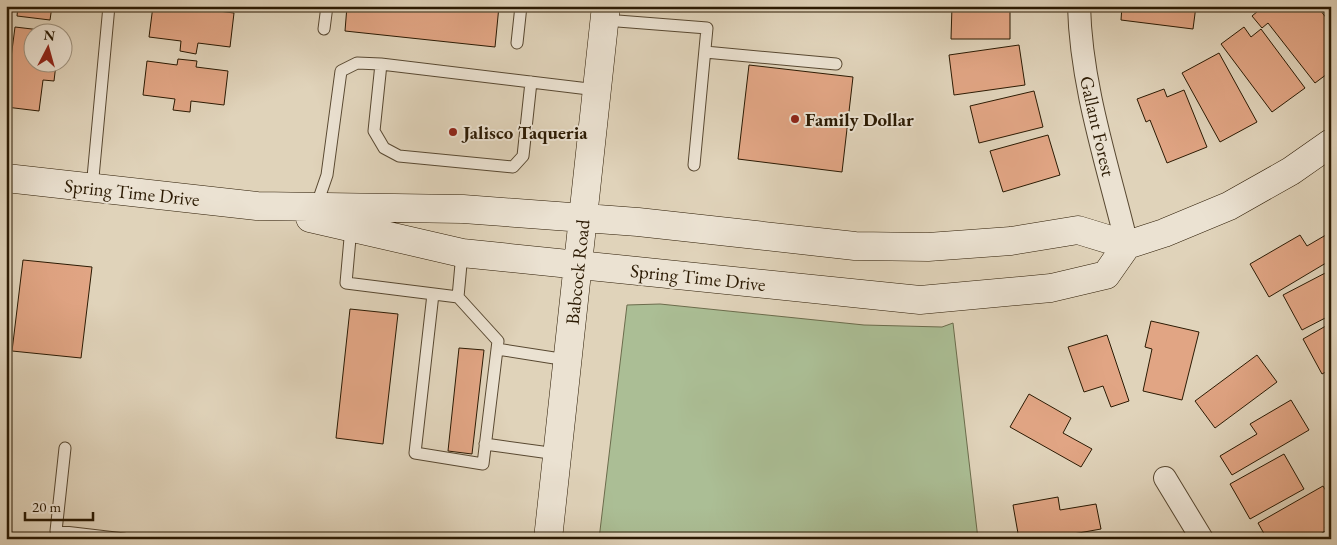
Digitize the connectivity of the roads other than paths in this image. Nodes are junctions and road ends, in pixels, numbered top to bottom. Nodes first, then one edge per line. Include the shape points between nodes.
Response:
1 (108, 6) edge
2 (327, 6) edge
3 (521, 6) edge
4 (1079, 6) edge
5 (605, 13) edge
6 (324, 29) dead end
7 (517, 43) dead end
8 (705, 52) junction
9 (381, 64) junction
10 (836, 64) dead end
11 (531, 82) junction
12 (597, 90) junction
13 (1331, 143) edge
14 (694, 165) dead end
15 (6, 178) edge
16 (92, 188) junction
17 (316, 213) junction
18 (582, 219) junction
19 (351, 227) junction
20 (1127, 245) junction
21 (462, 253) junction
22 (578, 264) junction
23 (433, 294) junction
24 (458, 297) junction
25 (497, 349) junction
26 (568, 360) junction
27 (485, 444) junction
28 (65, 448) dead end
29 (557, 454) junction
30 (1165, 478) dead end
31 (55, 535) edge
32 (124, 539) edge
33 (548, 539) edge
34 (1202, 539) edge

1 - 16 lane
2 - 6 lane
3 - 7 lane
4 - 20 street, Gallant Forest via 1085,72
5 - 8 lane via 707,28
5 - 12 street, Babcock Road
8 - 10 lane
8 - 14 lane
9 - 11 lane
9 - 11 lane via 374,131 384,148 400,156 513,166 523,156
9 - 17 lane via 357,62 341,72 327,175
11 - 12 lane
12 - 18 street, Babcock Road
13 - 20 street via 1291,171 1229,206
15 - 16 street, Spring Time Drive
16 - 17 street, Spring Time Drive
17 - 18 street, Spring Time Drive via 463,209
17 - 19 street, Spring Time Drive
18 - 20 street, Spring Time Drive via 638,222 854,246 937,246 1011,241 1078,230
18 - 22 street, Babcock Road
19 - 21 street, Spring Time Drive
19 - 23 lane via 346,283
20 - 22 street, Spring Time Drive via 1106,275 1050,288 920,300
21 - 22 street, Spring Time Drive
21 - 24 lane
22 - 26 street, Babcock Road
23 - 24 lane
23 - 27 lane via 415,453 483,464
24 - 25 lane via 498,341
25 - 26 lane
25 - 27 lane
26 - 29 street, Babcock Road
27 - 29 lane
28 - 31 lane
29 - 33 street, Babcock Road
30 - 34 street
31 - 32 lane

